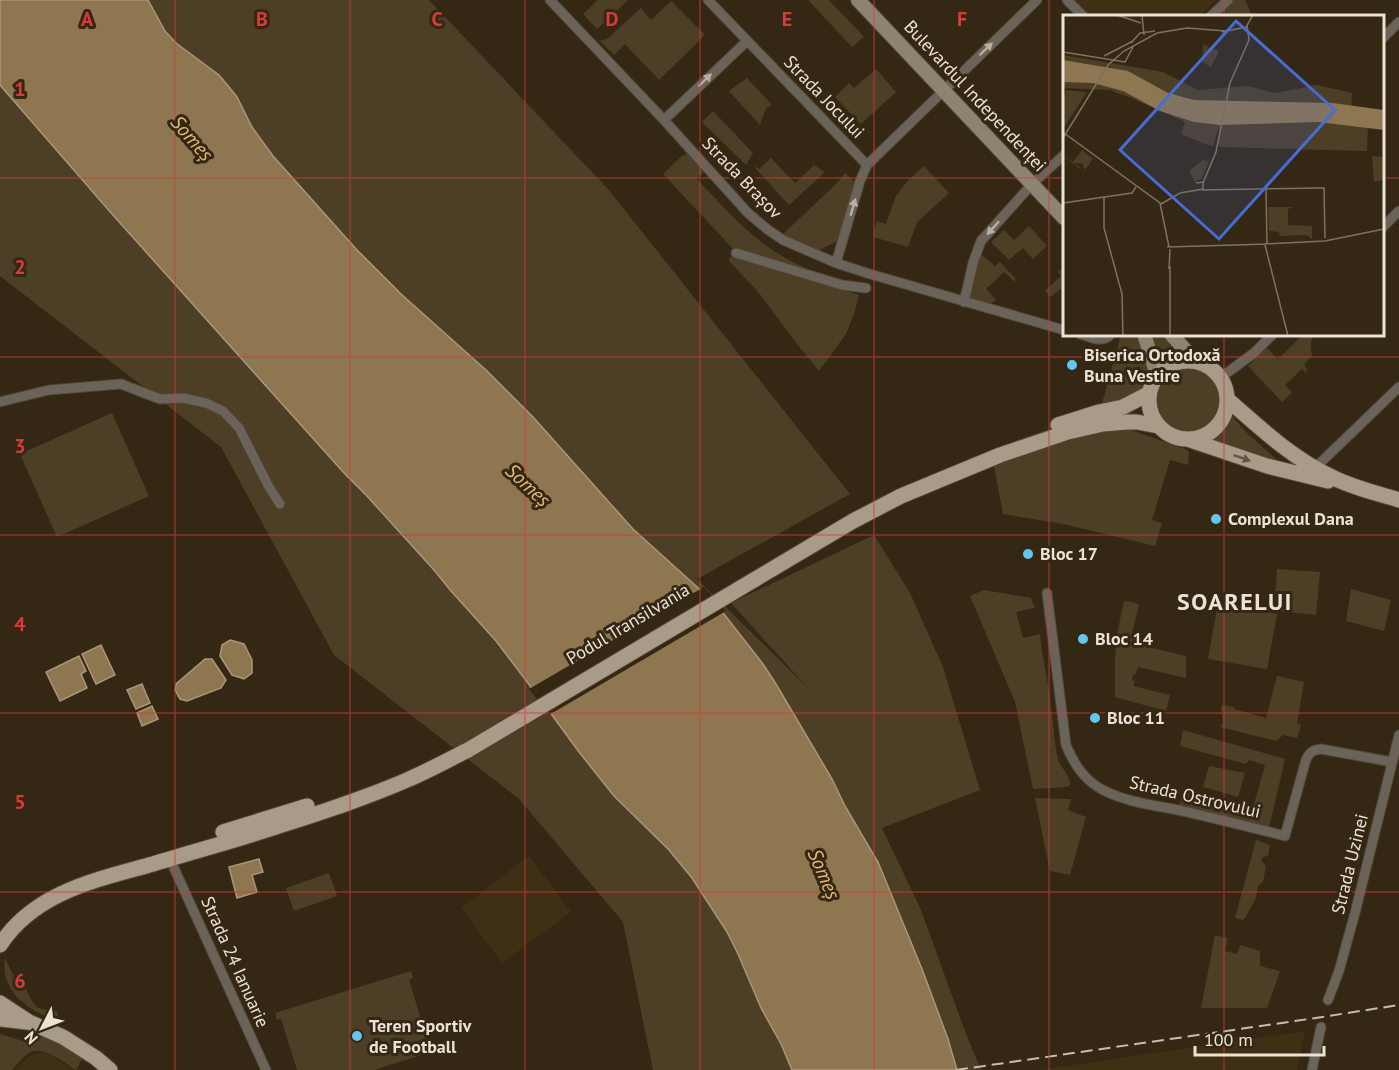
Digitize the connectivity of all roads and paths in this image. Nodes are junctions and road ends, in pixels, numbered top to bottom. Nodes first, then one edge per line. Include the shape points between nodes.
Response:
1 (550, 0) edge
2 (708, 0) edge
3 (858, 0) edge
4 (1037, 0) edge
5 (1067, 0) edge
6 (1228, 0) edge
7 (1082, 15) edge
8 (1212, 15) edge
9 (1399, 22) edge
10 (1384, 38) edge
11 (747, 40) junction
12 (944, 90) junction
13 (664, 120) junction
14 (1063, 157) edge
15 (867, 165) junction
16 (1032, 184) junction
17 (1399, 211) edge
18 (1063, 216) edge
19 (1384, 227) edge
20 (736, 253) dead end
21 (836, 263) junction
22 (866, 288) dead end
23 (964, 302) junction
24 (1063, 329) edge
25 (1088, 336) edge
26 (1110, 336) edge
27 (1145, 336) edge
28 (1173, 336) edge
29 (1271, 336) edge
30 (1195, 361) junction
31 (1157, 375) junction
32 (1220, 378) junction
33 (1399, 387) edge
34 (1149, 394) junction
35 (1227, 399) junction
36 (0, 402) edge
37 (1158, 426) junction
38 (1187, 440) junction
39 (998, 451) junction
40 (1314, 468) junction
41 (1379, 494) junction
42 (1399, 500) edge
43 (280, 504) dead end
44 (1047, 593) dead end
45 (1399, 735) edge
46 (1392, 762) junction
47 (174, 868) dead end
48 (61, 889) junction
49 (0, 936) edge
50 (0, 945) edge
51 (1328, 1000) dead end
52 (0, 1002) edge
53 (0, 1019) edge
54 (29, 1022) junction
55 (1321, 1027) dead end
56 (110, 1070) edge
57 (266, 1070) edge
58 (1312, 1070) edge

1 - 13 street, Strada Brașov
2 - 11 street, Strada Jocului
3 - 12 street, Bulevardul Independenței
12 -> 4 street
5 - 7 street
6 - 8 street
9 - 10 street
13 -> 11 street
11 - 15 street, Strada Jocului
12 - 15 street
12 - 16 street, Bulevardul Independenței
13 - 21 street, Strada Brașov via 766,229
14 - 16 street
21 -> 15 street
16 - 18 street, Bulevardul Independenței
16 -> 23 street via 981,242
17 - 19 street
20 - 22 street via 842,285
21 - 23 street, Strada Brașov
23 - 24 street, Strada Brașov
25 - 26 street via 1103,340
27 - 31 street
28 - 30 street
29 - 32 street
30 - 31 main road via 1171,364
30 - 32 main road via 1207,365
31 - 34 main road
32 - 35 main road
33 - 40 street
34 - 37 main road via 1150,411
34 - 39 main road
35 - 38 main road via 1223,418 1214,430
35 - 40 main road
36 - 43 street via 49,390 121,384 160,399 206,403 223,411 238,428
37 - 38 main road via 1171,436
37 - 39 main road via 1137,422 1103,424
38 -> 41 main road via 1267,466
39 - 48 main road, Podul Transilvania via 896,488 848,513 466,743 407,773 274,822 106,868
40 - 41 main road
41 - 42 main road
44 - 46 street, Strada Ostrovului via 1066,745 1074,764 1102,790 1125,799 1285,836 1307,755 1312,751 1321,749
45 - 46 street, Strada Uzinei
46 - 51 street, Strada Uzinei via 1355,914
47 - 57 street, Strada 24 Ianuarie
48 - 49 main road via 46,893 29,906
48 - 50 main road via 29,913
52 - 54 main road
53 - 54 main road
54 - 56 main road via 63,1037
55 - 58 street

